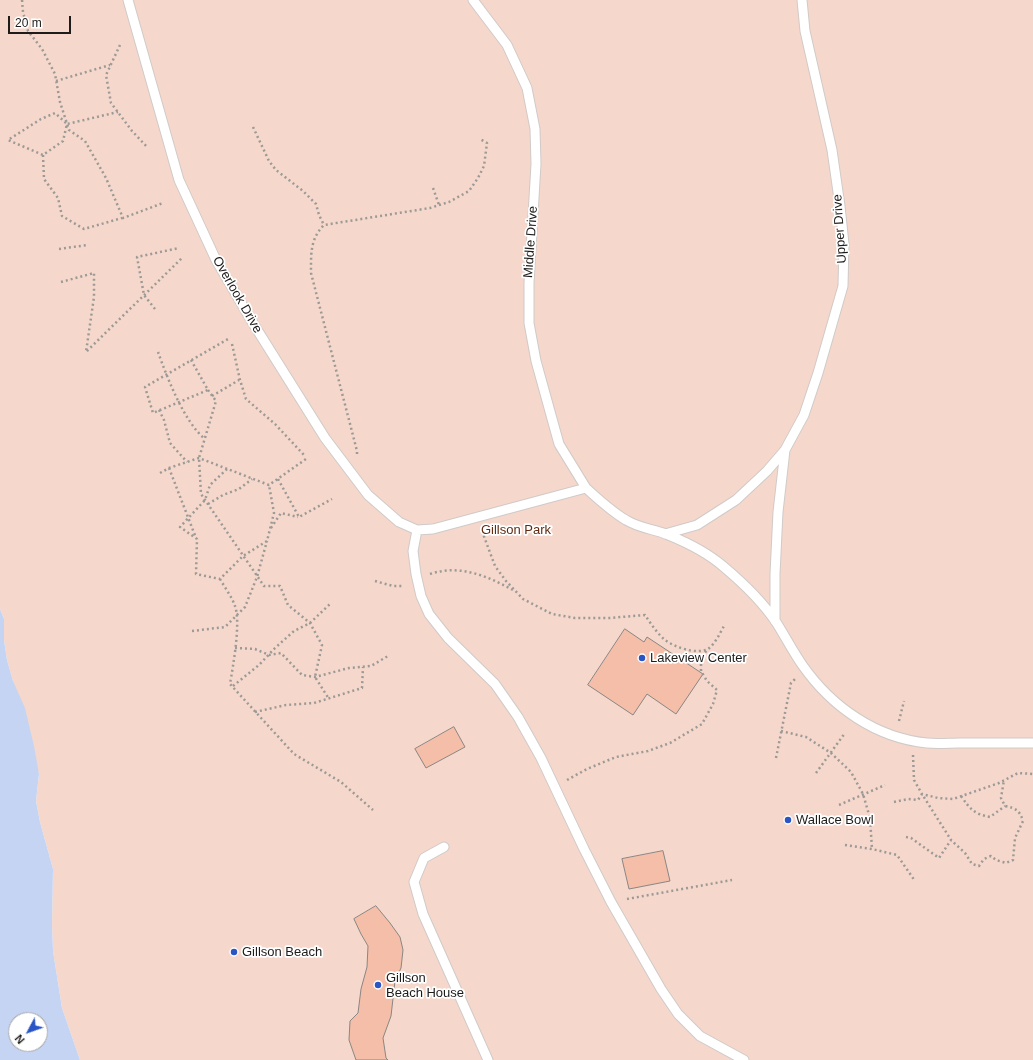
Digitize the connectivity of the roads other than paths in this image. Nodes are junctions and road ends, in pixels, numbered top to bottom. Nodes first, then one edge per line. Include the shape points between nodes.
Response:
1 (128, 0) edge
2 (474, 0) edge
3 (802, 0) edge
4 (785, 450) junction
5 (586, 488) junction
6 (416, 530) junction
7 (666, 534) junction
8 (775, 621) junction
9 (1033, 743) edge
10 (444, 847) dead end
11 (488, 1060) edge
12 (744, 1060) edge

1 - 6 lane, Overlook Drive via 179,180 216,260 326,438 368,495 399,522
2 - 5 lane, Middle Drive via 507,45 526,88 534,129 536,164 529,323 536,361 559,444
3 - 4 lane, Upper Drive via 805,31 832,150 844,244 843,286 804,415
4 - 7 lane via 736,500 697,525
4 - 8 lane via 778,512
5 - 6 lane, Overlook Drive via 433,529
5 - 7 lane, Middle Drive via 627,521
6 - 12 lane via 413,551 417,578 429,614 448,638 495,684 518,717 541,758 611,902 661,989 678,1014 700,1036
7 - 8 lane, Middle Drive via 698,549 723,566 748,588
8 - 9 lane, Middle Drive via 818,686 854,717 877,730 927,743
10 - 11 lane via 424,858 414,882 426,921

